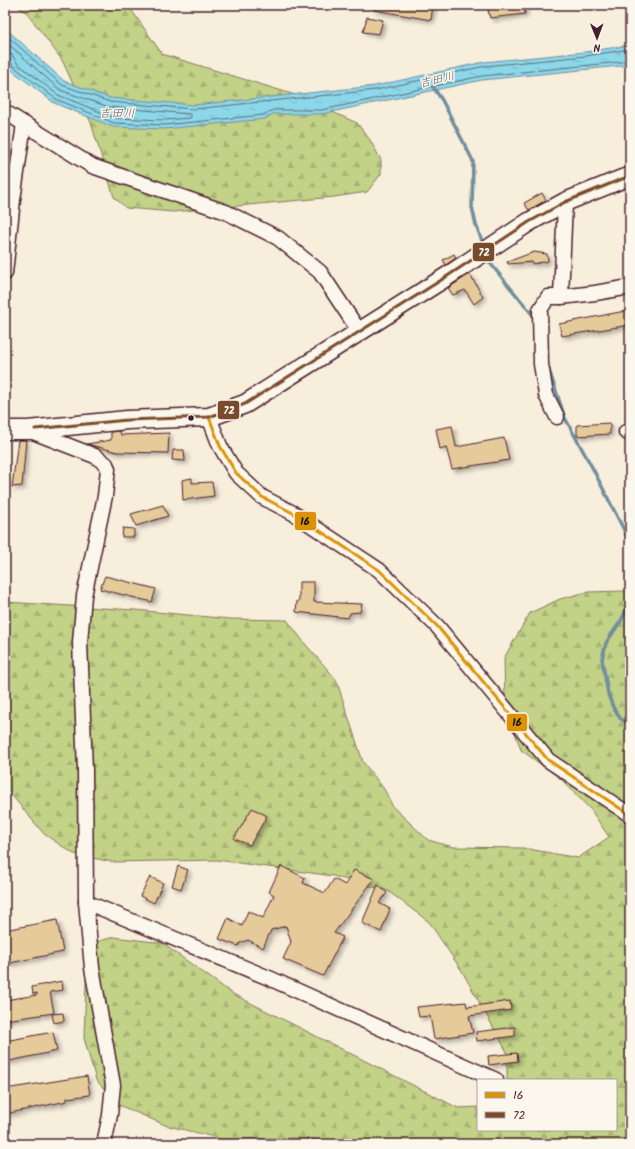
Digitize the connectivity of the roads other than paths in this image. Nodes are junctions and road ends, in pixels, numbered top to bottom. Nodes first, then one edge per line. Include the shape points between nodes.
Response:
1 (5, 112) edge
2 (24, 124) junction
3 (630, 177) edge
4 (565, 202) junction
5 (5, 273) edge
6 (630, 287) edge
7 (561, 297) junction
8 (359, 332) junction
9 (209, 416) junction
10 (557, 417) dead end
11 (5, 430) edge
12 (28, 430) junction
13 (630, 815) edge
14 (86, 902) junction
15 (494, 1079) edge
16 (104, 1144) edge

1 - 2 street
2 - 5 street via 12,200
2 - 8 street via 92,166 226,212 278,238 320,272
3 - 4 main road
4 - 7 street
4 - 8 main road via 492,245
6 - 7 street
7 - 10 street via 548,297 540,310 541,364 546,395
8 - 9 main road via 245,404
9 - 12 main road via 127,420
9 - 13 street via 220,446 236,473 262,497 293,513 379,570 436,626 548,760
11 - 12 main road
12 - 14 street via 94,456 106,464 108,469 105,496 84,596 80,642 85,770
14 - 15 street via 268,978
14 - 16 street via 92,968 113,1085

